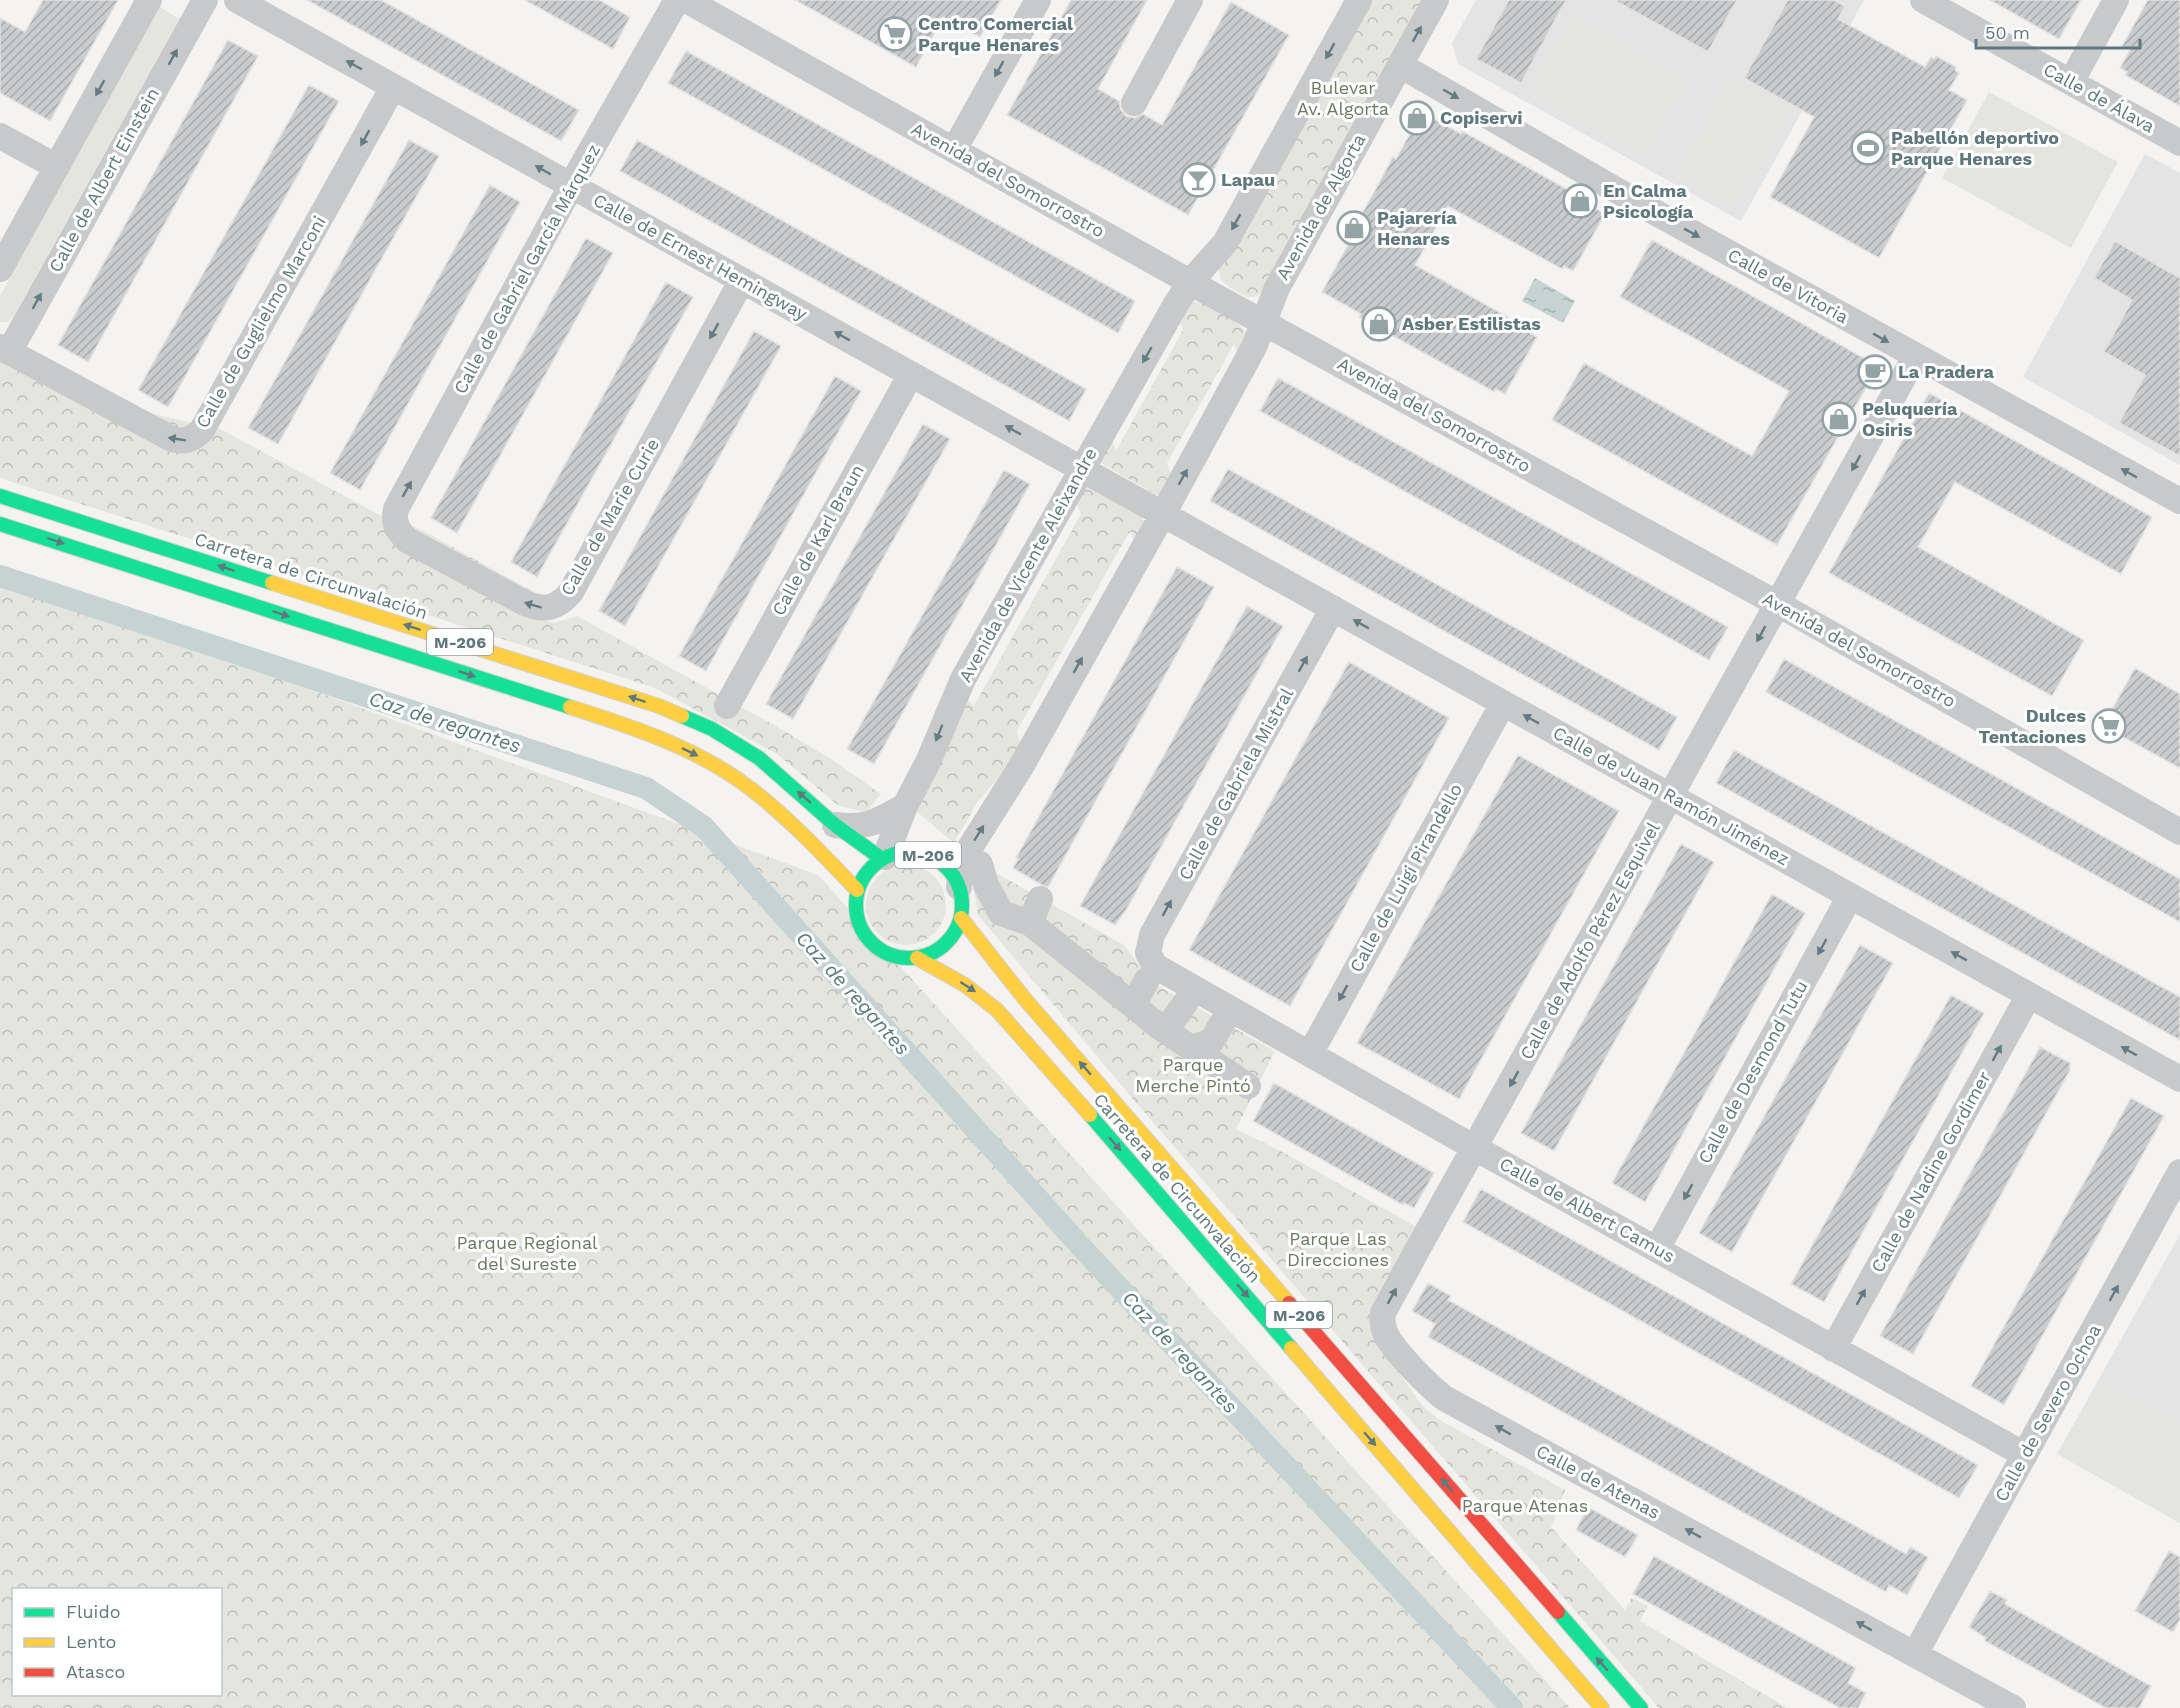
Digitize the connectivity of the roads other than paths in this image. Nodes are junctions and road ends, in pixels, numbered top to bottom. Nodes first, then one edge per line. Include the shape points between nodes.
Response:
1 (149, 0) edge
2 (204, 0) edge
3 (237, 0) edge
4 (677, 0) edge
5 (686, 0) edge
6 (1038, 0) edge
7 (1190, 0) edge
8 (1359, 0) edge
9 (1436, 0) edge
10 (1923, 0) edge
11 (2116, 0) edge
12 (1400, 65) junction
13 (2071, 82) junction
14 (393, 87) junction
15 (1134, 103) dead end
16 (0, 136) edge
17 (2180, 143) edge
18 (954, 150) junction
19 (57, 167) junction
20 (572, 186) junction
21 (0, 269) edge
22 (742, 280) junction
23 (1191, 281) junction
24 (1263, 322) junction
25 (4, 350) edge
26 (1915, 357) junction
27 (911, 374) junction
28 (1083, 469) junction
29 (0, 496) edge
30 (2180, 501) edge
31 (1162, 513) junction
32 (0, 524) edge
33 (407, 540) joint
34 (1778, 604) junction
35 (1333, 608) junction
36 (1503, 703) junction
37 (727, 706) dead end
38 (1671, 796) junction
39 (904, 806) junction
40 (836, 825) junction
41 (2180, 832) edge
42 (884, 858) junction
43 (980, 864) dead end
44 (959, 887) junction
45 (857, 890) junction
46 (1850, 896) junction
47 (1040, 899) dead end
48 (960, 918) junction
49 (1030, 923) junction
50 (917, 958) junction
51 (1149, 971) junction
52 (2029, 995) junction
53 (1186, 1002) dead end
54 (1133, 1005) junction
55 (1223, 1022) dead end
56 (1165, 1031) junction
57 (1190, 1048) junction
58 (1310, 1054) junction
59 (2180, 1079) edge
60 (1248, 1086) dead end
61 (1475, 1148) junction
62 (2180, 1172) edge
63 (1657, 1249) junction
64 (1833, 1349) junction
65 (2025, 1455) junction
66 (1915, 1654) junction
67 (1602, 1708) edge
68 (1641, 1708) edge
69 (2013, 1708) edge

1 -> 19 street
25 -> 2 street, Calle de Albert Einstein
14 -> 3 street, Calle de Ernest Hemingway
4 - 20 street, Calle de Gabriel García Márquez
5 - 18 street, Avenida del Somorrostro
6 -> 18 street
7 - 15 street
8 -> 23 street via 1225,243
12 -> 9 street, Avenida de Algorta
10 - 13 street, Calle de Álava
11 - 13 street
12 - 24 street, Avenida de Algorta via 1277,288
12 -> 26 street, Calle de Vitoria
13 - 17 street, Calle de Álava
20 -> 14 street, Calle de Ernest Hemingway
14 -> 25 street, Calle de Guglielmo Marconi via 195,437 185,441 172,439
16 - 19 street
18 - 23 street, Avenida del Somorrostro
19 - 21 street
20 - 22 street, Calle de Ernest Hemingway
33 -> 20 street, Calle de Gabriel García Márquez via 396,526 396,509
27 -> 22 street, Calle de Ernest Hemingway
22 -> 33 street, Calle de Marie Curie via 564,601 545,609 531,606
23 - 24 street, Avenida del Somorrostro
23 -> 28 street, Avenida de Vicente Aleixandre
31 -> 24 street via 1254,347
24 - 34 street, Avenida del Somorrostro
30 -> 26 street, Calle de Vitoria
26 -> 34 street, Calle de Adolfo Pérez Esquivel
28 -> 27 street, Calle de Ernest Hemingway
27 - 37 street, Calle de Karl Braun
28 - 31 street, Calle de Ernest Hemingway
28 -> 39 street, Avenida de Vicente Aleixandre via 963,679 928,762
40 -> 29 main road, Carretera de Circunvalación / M-206 via 759,758 712,729 659,706
31 - 35 street, Calle de Juan Ramón Jiménez
44 -> 31 street via 966,854 1022,765
32 -> 45 main road, M-206 via 642,730 694,754 750,788
34 -> 38 street, Calle de Adolfo Pérez Esquivel
34 - 41 street, Avenida del Somorrostro
36 -> 35 street, Calle de Juan Ramón Jiménez
51 -> 35 street, Calle de Gabriela Mistral via 1152,935
38 -> 36 street, Calle de Juan Ramón Jiménez
36 -> 58 street, Calle de Luigi Pirandello
38 - 46 street, Calle de Juan Ramón Jiménez
38 -> 61 street, Calle de Adolfo Pérez Esquivel
39 - 40 street via 875,823
39 - 42 street, Avenida de Vicente Aleixandre
40 - 42 main road, Carretera de Circunvalación / M-206
42 - 44 main road, M-206 via 906,852 928,855 947,868
42 - 45 main road, M-206 via 867,871
43 - 49 street via 1001,913
44 - 48 main road, M-206
45 - 50 main road, M-206 via 855,905 863,935 887,954
52 -> 46 street, Calle de Juan Ramón Jiménez
46 -> 63 street, Calle de Desmond Tutu
47 - 49 street
48 - 50 main road via 949,940 929,955
68 -> 48 main road, Carretera de Circunvalación / M-206 via 1024,998
49 - 54 street
50 -> 67 main road, Carretera de Circunvalación / M-206 via 982,995 1008,1020
51 - 54 street
51 - 58 street, Calle de Albert Camus via 1161,969
59 -> 52 street, Calle de Juan Ramón Jiménez
64 -> 52 street, Calle de Nadine Gordimer
53 - 56 street
54 - 56 street
55 - 57 street via 1211,1042
56 - 57 street
57 - 60 street
58 - 61 street, Calle de Albert Camus
61 - 63 street, Calle de Albert Camus
66 -> 61 street, Calle de Atenas via 1444,1398 1419,1376 1387,1337 1383,1313
65 -> 62 street, Calle de Severo Ochoa
63 - 64 street, Calle de Albert Camus
64 - 65 street, Calle de Albert Camus
65 - 66 street, Calle de Severo Ochoa
66 - 69 street, Calle de Atenas

